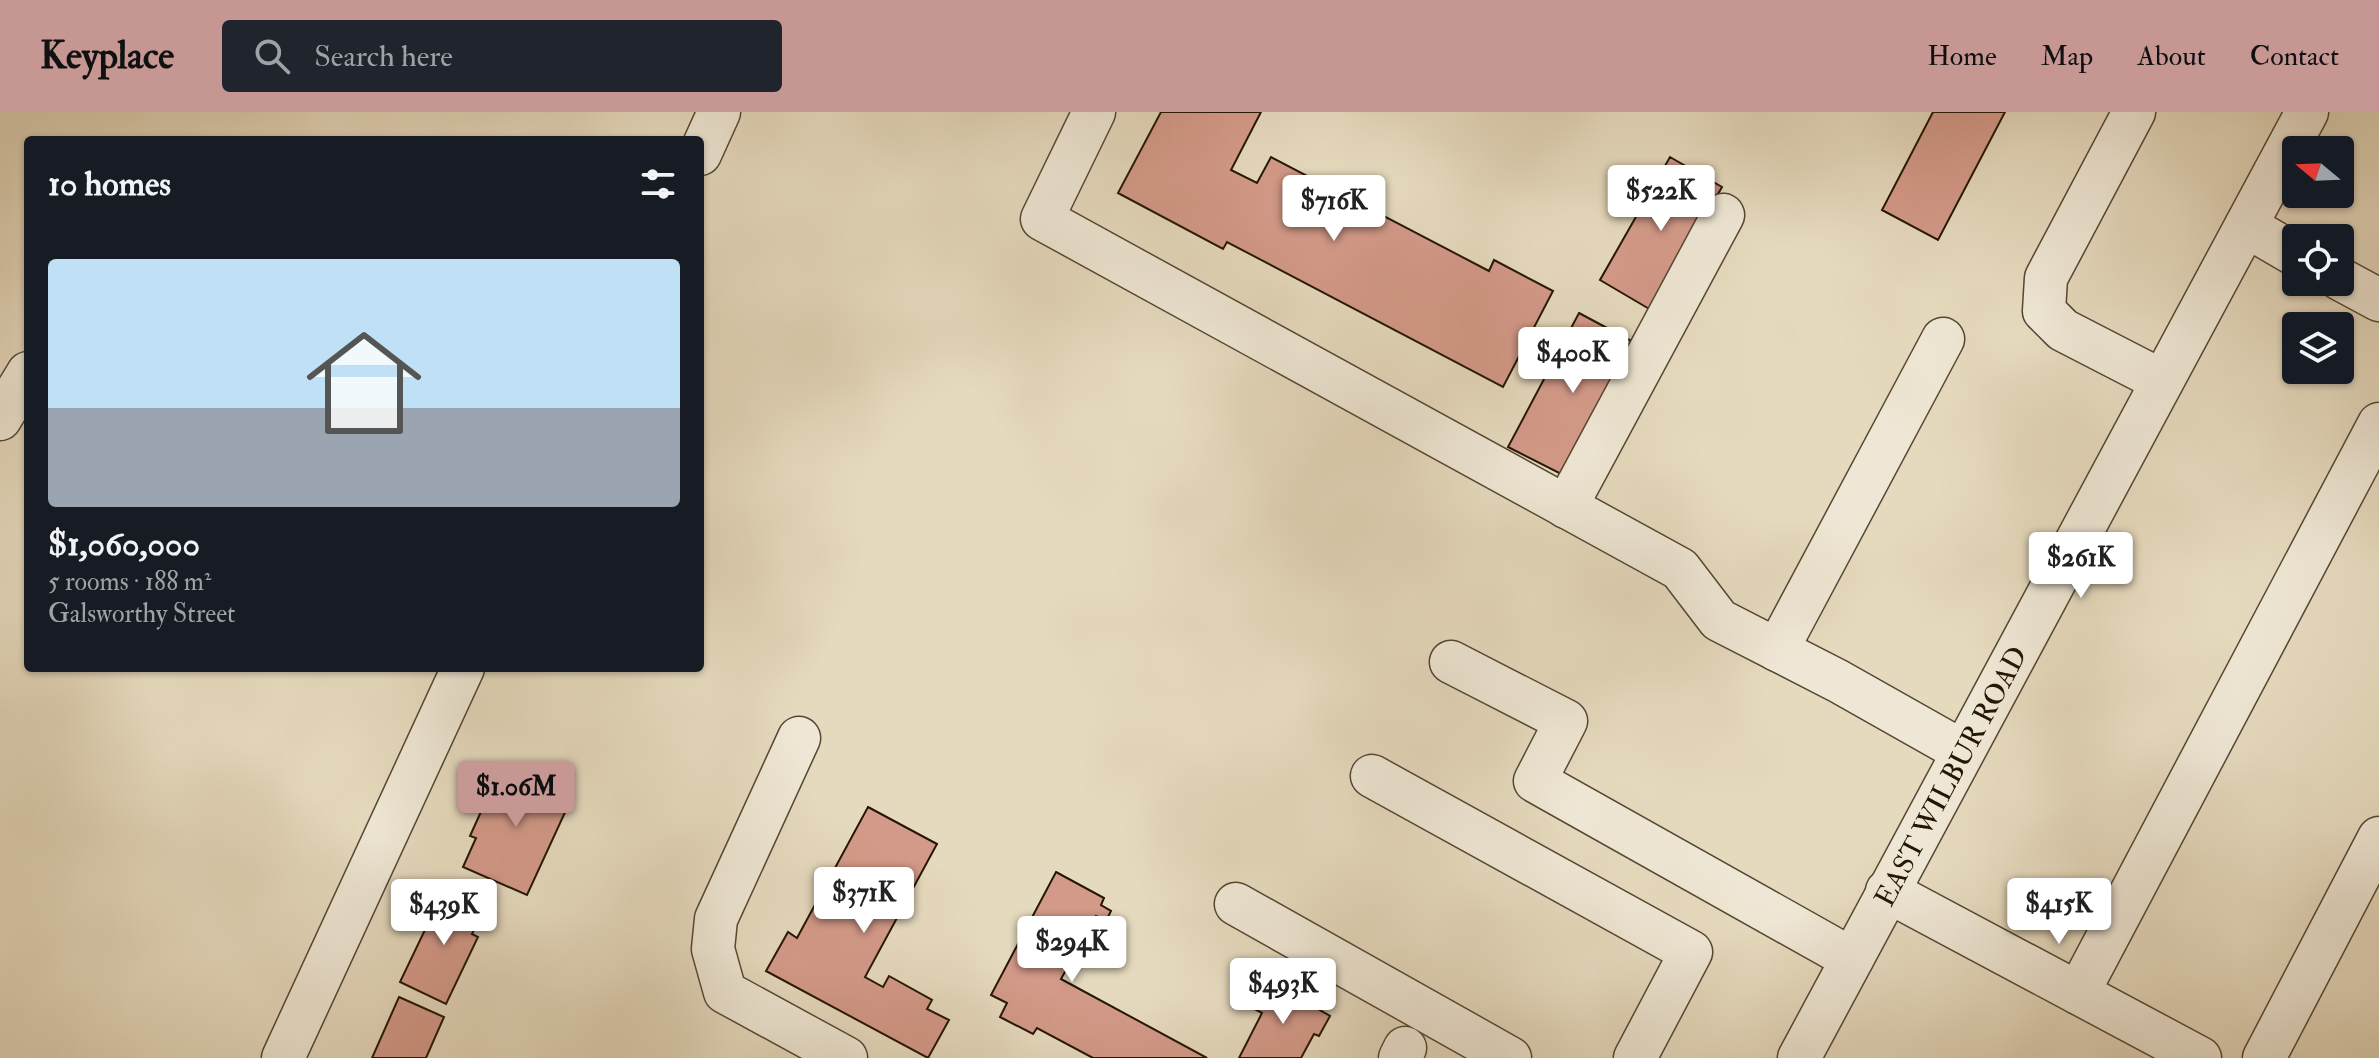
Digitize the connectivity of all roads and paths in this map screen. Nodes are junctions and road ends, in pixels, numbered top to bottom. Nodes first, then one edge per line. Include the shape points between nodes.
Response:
1 (719, 112) edge
2 (1094, 112) edge
3 (2134, 112) edge
4 (2307, 112) edge
5 (704, 145) edge
6 (1723, 215) dead end
7 (2246, 226) junction
8 (2282, 247) edge
9 (2354, 287) edge
10 (2379, 300) edge
11 (1943, 339) dead end
12 (24, 380) edge
13 (2162, 381) junction
14 (0, 419) edge
15 (2379, 424) edge
16 (1566, 507) junction
17 (1777, 650) junction
18 (1451, 662) dead end
19 (461, 672) edge
20 (799, 738) dead end
21 (1962, 751) junction
22 (1372, 776) dead end
23 (2379, 838) edge
24 (1887, 891) junction
25 (1236, 904) dead end
26 (1852, 959) junction
27 (2078, 993) junction
28 (283, 1058) edge
29 (846, 1058) edge
30 (1510, 1058) edge
31 (1635, 1058) edge
32 (1799, 1058) edge
33 (2200, 1058) edge
34 (2264, 1058) edge

1 - 5 street
2 - 16 street via 1042,219
3 - 13 street via 2046,278 2044,311 2063,330
4 - 7 street, EAST WILBUR ROAD
6 - 16 street
7 - 8 street
7 - 13 street, EAST WILBUR ROAD
9 - 10 street
11 - 17 street
12 - 14 street
13 - 21 street, EAST WILBUR ROAD
15 - 27 street
16 - 17 street via 1680,569 1719,620
17 - 21 street
18 - 26 street via 1566,721 1535,781
19 - 28 street
20 - 29 street via 716,919 713,949 725,992
21 - 24 street, EAST WILBUR ROAD
22 - 31 street via 1691,952
23 - 34 street
24 - 26 street, EAST WILBUR ROAD
24 - 27 street
25 - 30 street
26 - 32 street, EAST WILBUR ROAD
27 - 33 street

